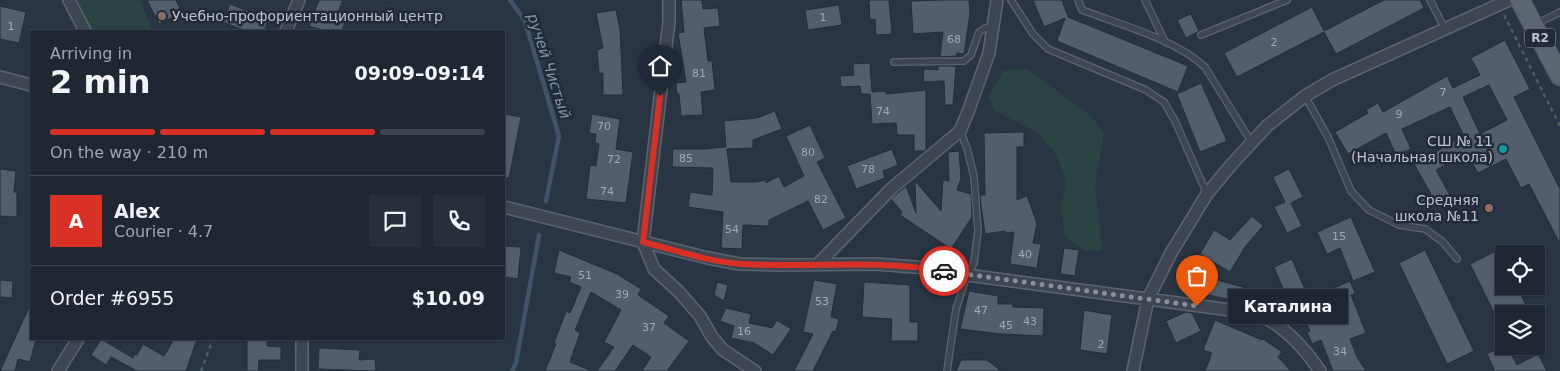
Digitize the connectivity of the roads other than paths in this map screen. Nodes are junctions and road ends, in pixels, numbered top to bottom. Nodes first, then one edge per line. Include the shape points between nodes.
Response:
1 (69, 0) edge
2 (299, 0) edge
3 (669, 0) edge
4 (997, 0) edge
5 (1011, 0) edge
6 (1078, 0) edge
7 (1144, 0) edge
8 (1287, 0) edge
9 (1430, 0) edge
10 (1520, 0) edge
11 (1504, 2) edge
12 (1560, 12) edge
13 (1534, 25) junction
14 (994, 28) junction
15 (1445, 29) junction
16 (84, 30) edge
17 (286, 30) edge
18 (1201, 35) dead end
19 (1165, 42) junction
20 (894, 62) dead end
21 (1560, 76) edge
22 (0, 77) edge
23 (30, 85) edge
24 (1305, 96) junction
25 (960, 131) junction
26 (1252, 142) junction
27 (1207, 194) junction
28 (505, 207) edge
29 (643, 242) junction
30 (1457, 259) dead end
31 (819, 263) junction
32 (967, 275) junction
33 (1148, 299) junction
34 (77, 340) edge
35 (302, 340) edge
36 (58, 371) edge
37 (302, 371) edge
38 (755, 371) edge
39 (947, 371) edge
40 (1133, 371) edge
41 (1320, 371) edge

1 - 16 street
2 - 17 street
3 - 29 street
4 - 14 street
5 - 27 lane via 1033,34 1048,50 1146,90 1164,102
6 - 19 lane via 1082,10
7 - 19 lane
8 - 18 lane
9 - 15 lane
10 - 13 main road, R2
11 - 15 street
12 - 13 lane
13 - 21 main road, R2
14 - 20 lane via 979,32 971,55 964,61
14 - 25 street via 990,53
15 - 24 street via 1332,80
19 - 26 lane via 1194,57 1205,67
22 - 23 street
24 - 26 street
24 - 30 lane via 1328,137 1351,191 1363,204 1400,225 1425,229 1444,242
25 - 31 street via 892,188
25 - 32 lane via 974,176 978,231 974,263
26 - 27 street
27 - 33 street
28 - 29 street
29 - 31 street via 740,264
29 - 38 street via 654,269 700,316 723,350
31 - 32 street via 928,268
32 - 33 street
32 - 39 lane via 956,309
33 - 40 street
33 - 41 street via 1260,316 1297,342
34 - 36 street
35 - 37 street

